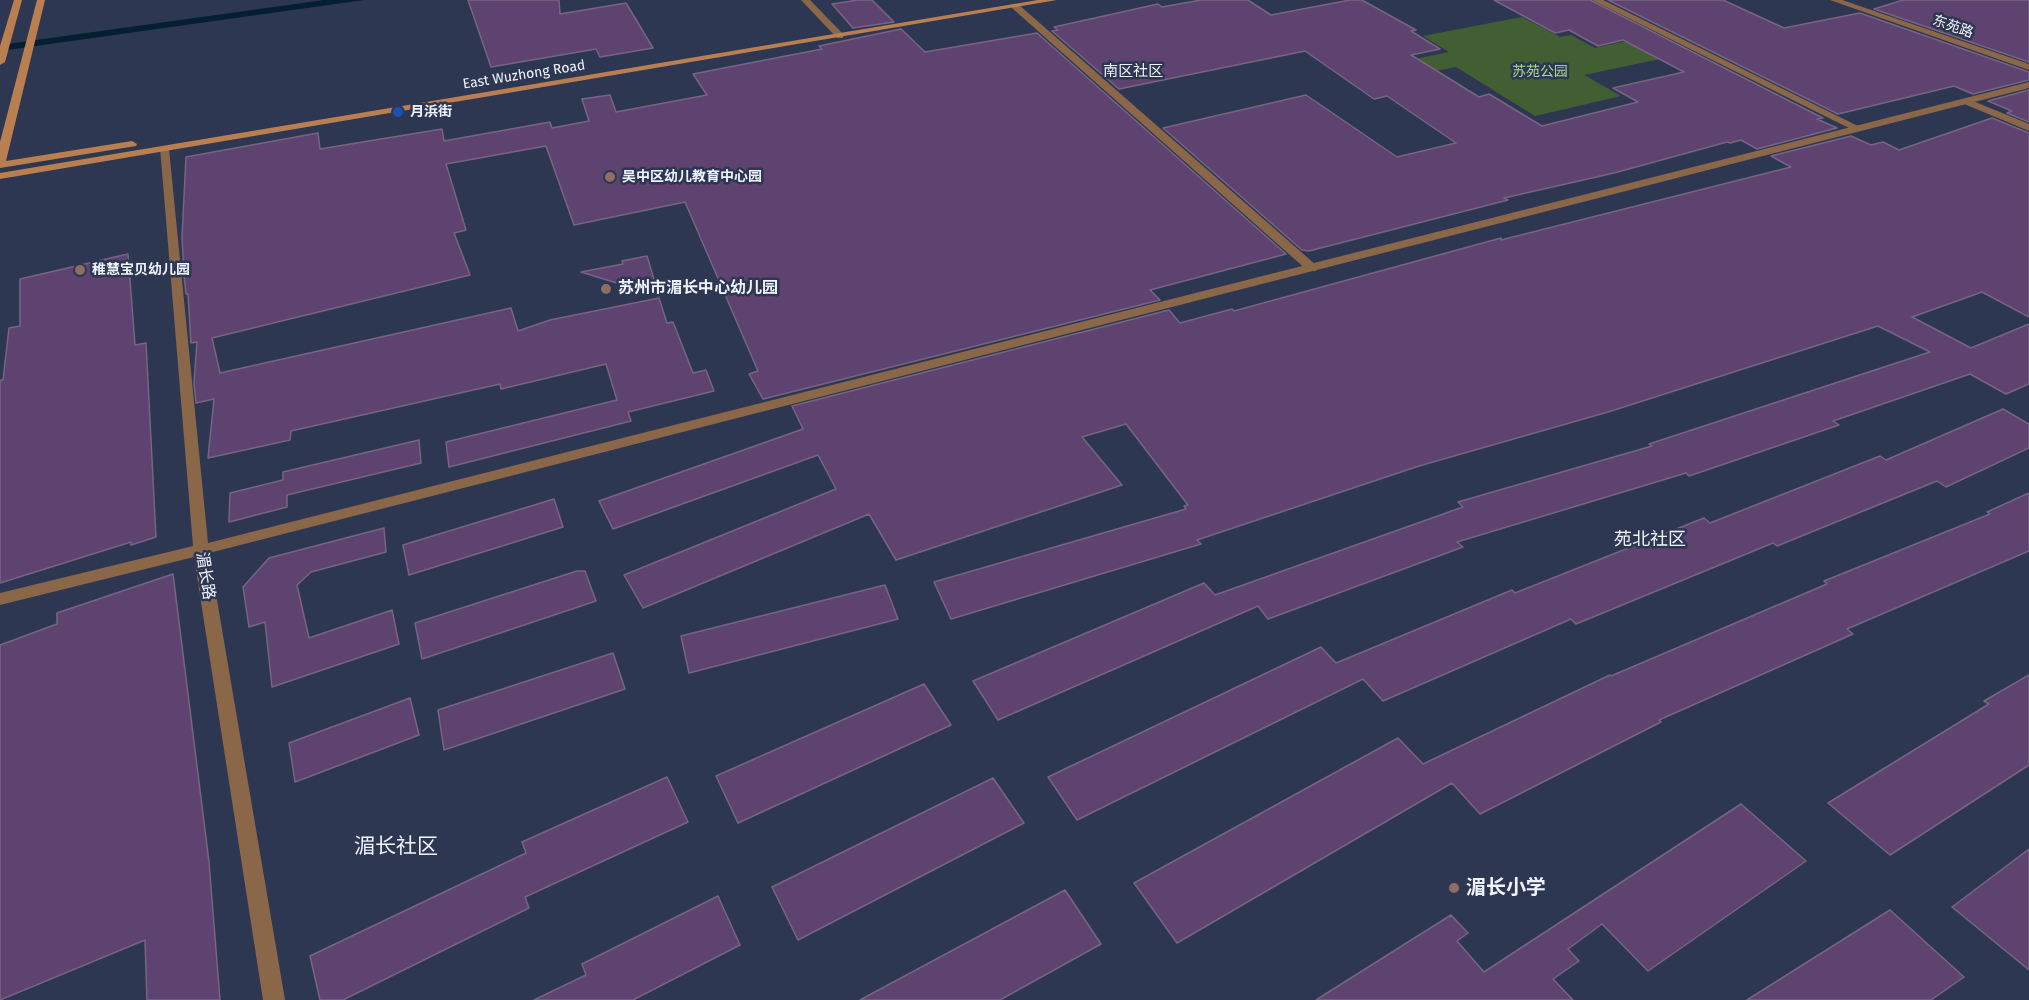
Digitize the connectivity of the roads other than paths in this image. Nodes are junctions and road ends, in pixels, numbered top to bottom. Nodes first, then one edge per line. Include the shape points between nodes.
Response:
1 (18, 0) edge
2 (41, 0) edge
3 (805, 0) edge
4 (1002, 0) edge
5 (1053, 0) edge
6 (1596, 0) edge
7 (1834, 0) edge
8 (1015, 6) junction
9 (837, 32) junction
10 (0, 62) edge
11 (2029, 67) edge
12 (2029, 85) edge
13 (1965, 101) junction
14 (2029, 128) edge
15 (1859, 129) junction
16 (164, 149) junction
17 (0, 164) edge
18 (0, 176) edge
19 (1312, 268) junction
20 (201, 550) junction
21 (0, 599) edge
22 (274, 1000) edge

1 - 10 main road
2 - 17 main road
3 - 9 street
4 - 9 main road, East Wuzhong Road
5 - 8 main road, East Wuzhong Road
6 - 15 street
7 - 11 street, 东苑路
8 - 9 main road, East Wuzhong Road
8 - 19 street
9 - 16 main road, East Wuzhong Road
9 - 17 main road, East Wuzhong Road
12 - 13 street
13 - 14 street
13 - 15 street
15 - 19 street
16 - 18 main road, East Wuzhong Road
16 - 20 street, 湄长路
19 - 20 street
20 - 21 street
20 - 22 street, 湄长路

